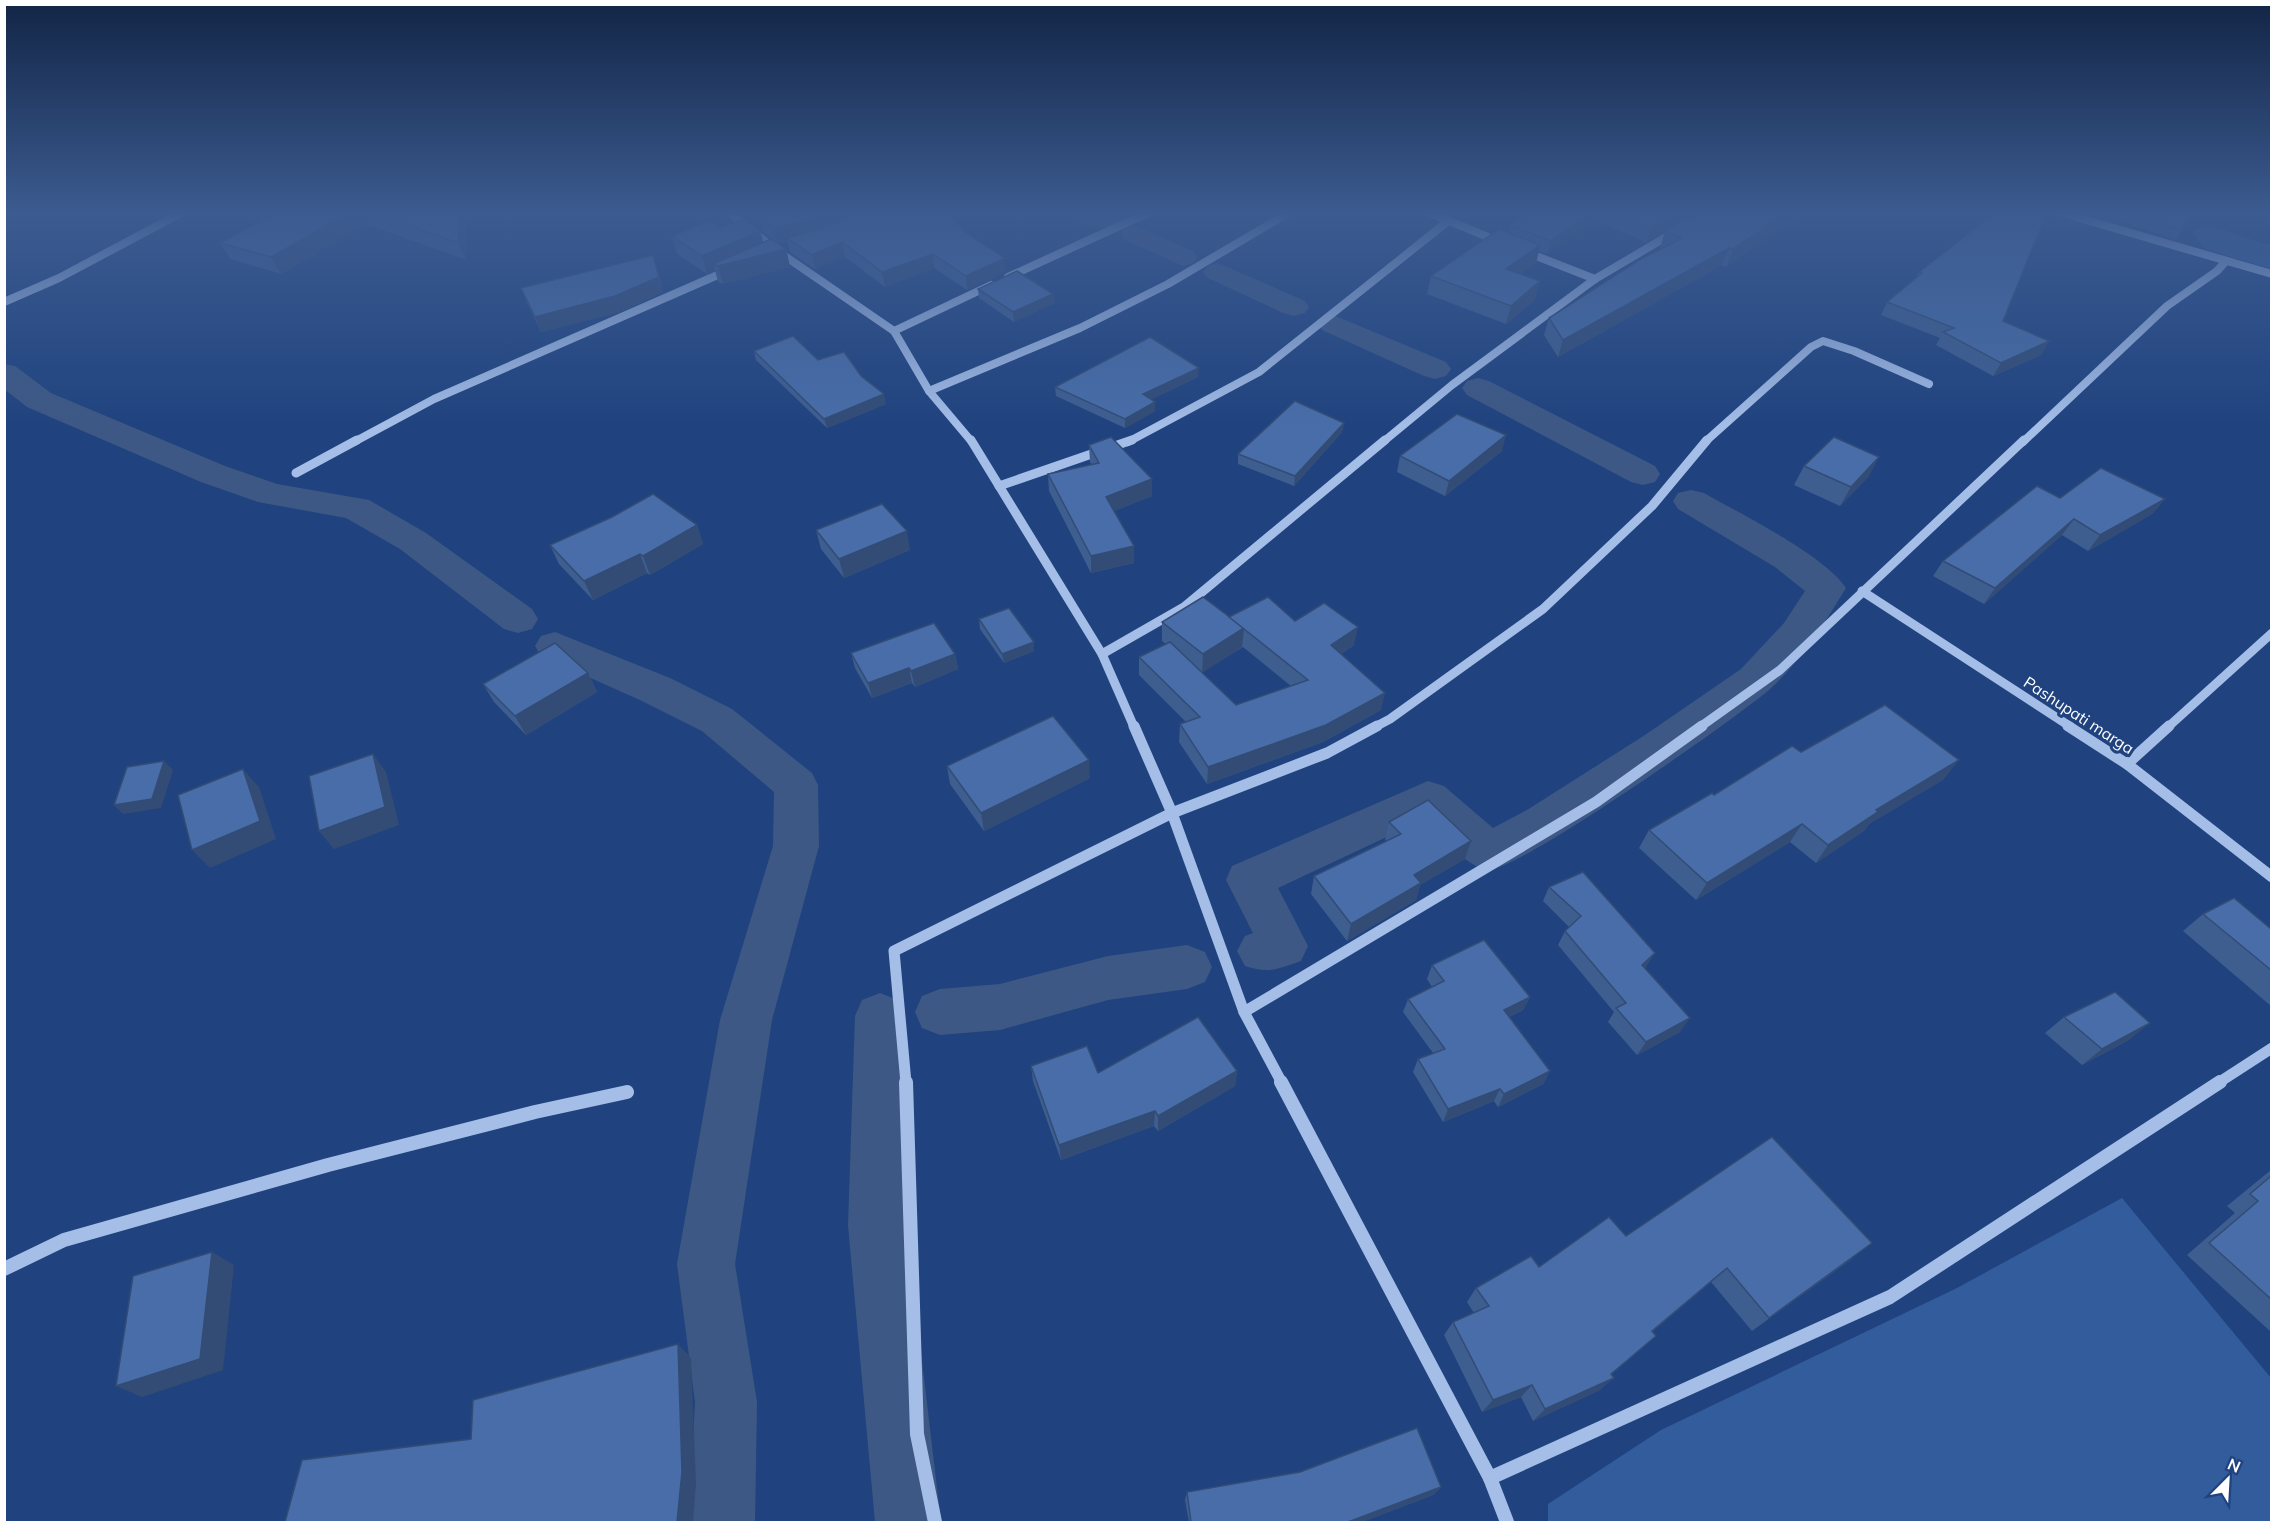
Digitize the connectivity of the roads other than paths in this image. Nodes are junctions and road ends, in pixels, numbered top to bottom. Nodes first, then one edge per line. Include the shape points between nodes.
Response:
1 (46, 283) edge
2 (698, 283) edge
3 (823, 283) edge
4 (997, 283) edge
5 (1169, 283) edge
6 (1370, 283) edge
7 (1589, 283) edge
8 (2199, 283) edge
9 (4, 302) edge
10 (894, 331) junction
11 (1929, 384) dead end
12 (929, 391) junction
13 (296, 473) dead end
14 (999, 486) junction
15 (1862, 591) junction
16 (2271, 633) edge
17 (1102, 654) junction
18 (2127, 764) junction
19 (1172, 813) junction
20 (2271, 877) edge
21 (1244, 1012) junction
22 (2271, 1047) edge
23 (627, 1092) dead end
24 (4, 1269) edge
25 (1490, 1478) junction
26 (935, 1522) edge
27 (1507, 1522) edge

1 - 9 street
2 - 13 street via 434,399
3 - 10 street
4 - 10 street
5 - 12 street via 1080,328
6 - 14 street via 1259,372 1136,439
7 - 17 street via 1452,385 1184,607
8 - 15 street via 2167,306
10 - 12 street
11 - 19 street via 1823,341 1811,347 1698,448 1652,506 1543,609 1379,725 1327,753
12 - 14 street via 972,443
14 - 17 street
15 - 18 street, Pashupati marga
15 - 21 street via 1780,670 1596,802
16 - 18 street
17 - 19 street
18 - 20 street, Pashupati marga
19 - 21 street
19 - 26 street via 894,951 908,1106 917,1434
21 - 25 street
22 - 25 street via 1890,1297
23 - 24 street via 316,1168 64,1240
25 - 27 street

